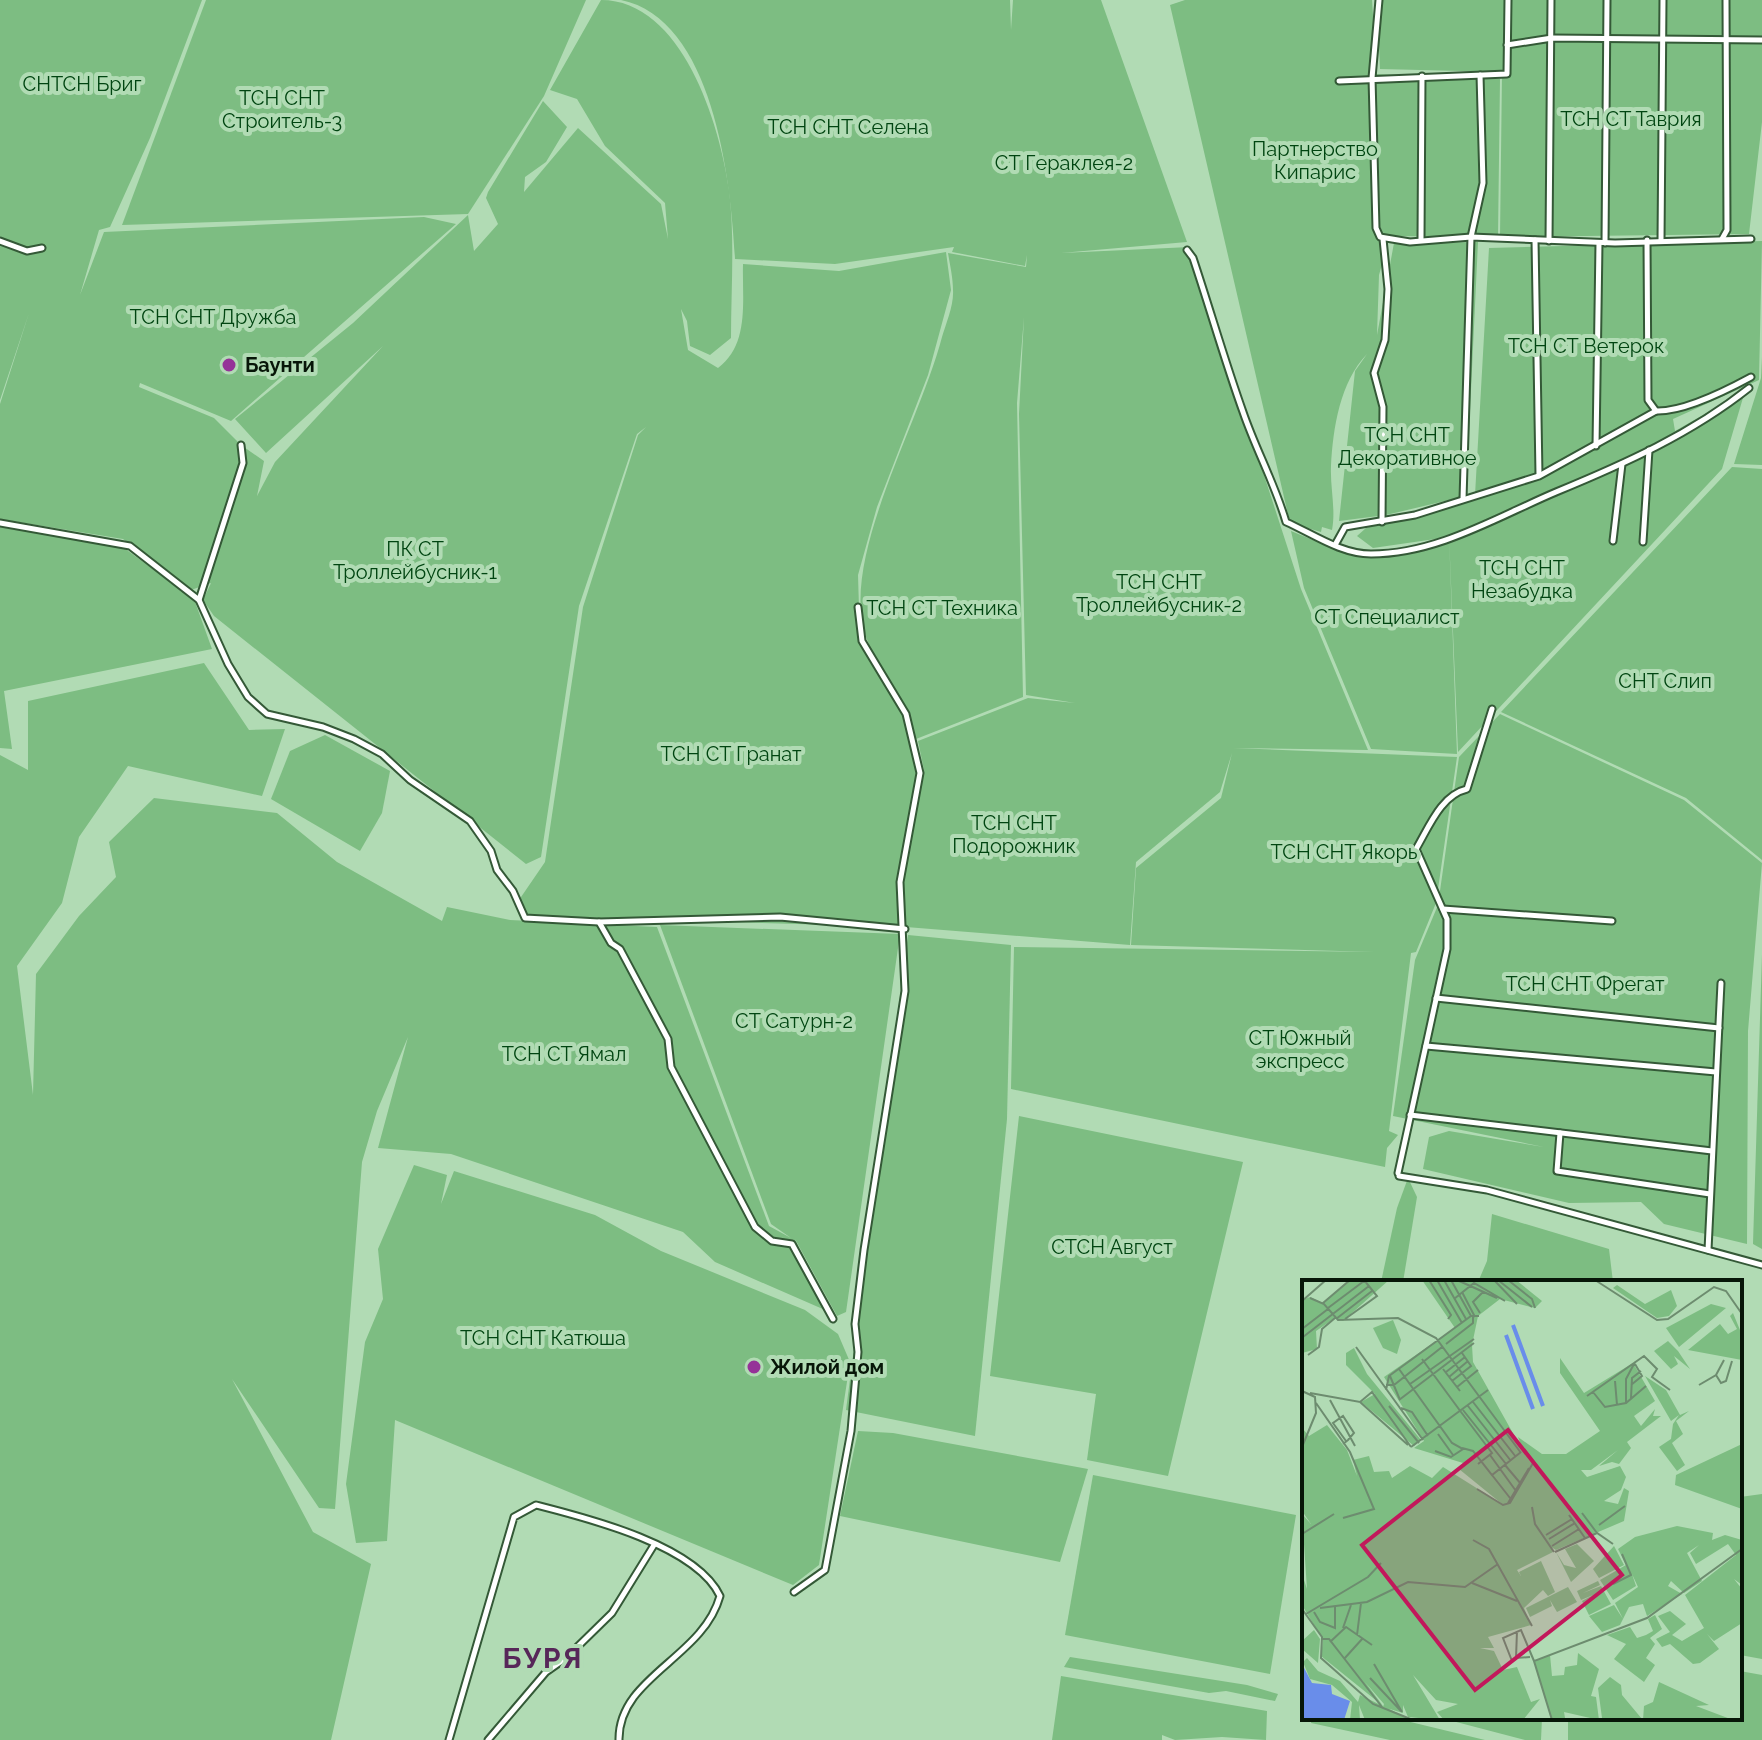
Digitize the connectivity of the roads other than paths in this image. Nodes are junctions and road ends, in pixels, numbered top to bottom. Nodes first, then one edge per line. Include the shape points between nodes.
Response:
1 (1379, 0) edge
2 (1508, 0) edge
3 (1551, 0) edge
4 (1607, 0) edge
5 (1663, 0) edge
6 (1726, 0) edge
7 (1552, 38) junction
8 (1607, 39) junction
9 (1662, 39) junction
10 (1762, 40) edge
11 (1724, 41) junction
12 (1507, 45) junction
13 (1480, 75) junction
14 (1422, 76) junction
15 (1372, 78) junction
16 (1339, 81) dead end
17 (1471, 237) junction
18 (1383, 239) junction
19 (1421, 239) junction
20 (1722, 239) junction
21 (1751, 239) dead end
22 (1535, 240) junction
23 (1647, 240) junction
24 (0, 241) edge
25 (1549, 241) junction
26 (1661, 241) junction
27 (1602, 243) junction
28 (42, 248) dead end
29 (1187, 250) dead end
30 (1751, 377) dead end
31 (1749, 388) dead end
32 (1656, 411) junction
33 (241, 445) dead end
34 (1596, 446) junction
35 (1649, 449) junction
36 (1622, 464) junction
37 (1539, 476) junction
38 (1463, 499) junction
39 (1382, 522) junction
40 (0, 523) edge
41 (1613, 541) dead end
42 (1643, 542) dead end
43 (1335, 545) junction
44 (199, 600) junction
45 (858, 607) dead end
46 (1492, 709) dead end
47 (1443, 909) junction
48 (1612, 921) dead end
49 (599, 922) junction
50 (905, 929) junction
51 (1721, 983) dead end
52 (1436, 998) junction
53 (1719, 1028) junction
54 (1426, 1046) junction
55 (1716, 1072) junction
56 (1410, 1115) junction
57 (1560, 1133) junction
58 (1712, 1151) junction
59 (1710, 1194) junction
60 (1708, 1250) junction
61 (1762, 1265) edge
62 (833, 1319) dead end
63 (654, 1545) junction
64 (794, 1592) dead end
65 (449, 1740) edge
66 (488, 1740) edge
67 (619, 1740) edge

1 - 15 street
2 - 12 street
3 - 7 street
4 - 8 street
5 - 9 street
6 - 11 street
7 - 8 street
7 - 12 street
7 - 25 street
8 - 9 street
8 - 27 street
9 - 11 street
9 - 26 street
10 - 11 street
11 - 20 street via 1727,230
12 - 13 street via 1507,74
13 - 14 street
13 - 17 street via 1483,183
14 - 15 street
14 - 19 street
15 - 16 street
15 - 18 street via 1376,228
17 - 19 street
17 - 22 street
17 - 38 street
18 - 19 street
18 - 39 street via 1388,289 1385,340 1374,373 1383,407
20 - 21 street
20 - 26 street
22 - 25 street
22 - 37 street
23 - 26 street
23 - 27 street
23 - 32 street via 1648,400
24 - 28 street via 27,251
25 - 27 street
27 - 34 street
29 - 43 street via 1286,522
30 - 32 street via 1720,394
31 - 35 street via 1713,416
32 - 34 street
33 - 44 street via 243,463
34 - 37 street
35 - 36 street
35 - 42 street
36 - 41 street
36 - 43 street via 1442,541 1372,554
37 - 38 street
38 - 39 street
39 - 43 street via 1345,527
40 - 44 street via 130,546
44 - 49 street via 248,697 267,714 323,727 368,746 470,821 525,918
45 - 50 street via 862,641 906,714 920,773 900,882
46 - 47 street via 1467,789 1455,792 1441,806 1416,849
47 - 48 street
47 - 52 street via 1447,949
49 - 50 street via 780,917
49 - 62 street via 620,949 668,1039 671,1067 755,1227 772,1241 792,1244
50 - 64 street via 905,991 855,1324 858,1352 851,1431 825,1570
51 - 53 street
52 - 53 street
52 - 54 street
53 - 55 street
54 - 55 street
54 - 56 street
55 - 58 street
56 - 57 street
56 - 60 street via 1398,1174 1487,1190
57 - 58 street
57 - 59 street via 1557,1171
58 - 59 street
59 - 60 street
60 - 61 street
63 - 65 street via 536,1505 514,1517
63 - 66 street via 612,1613 546,1672
63 - 67 street via 693,1565 720,1596 708,1626 624,1706

